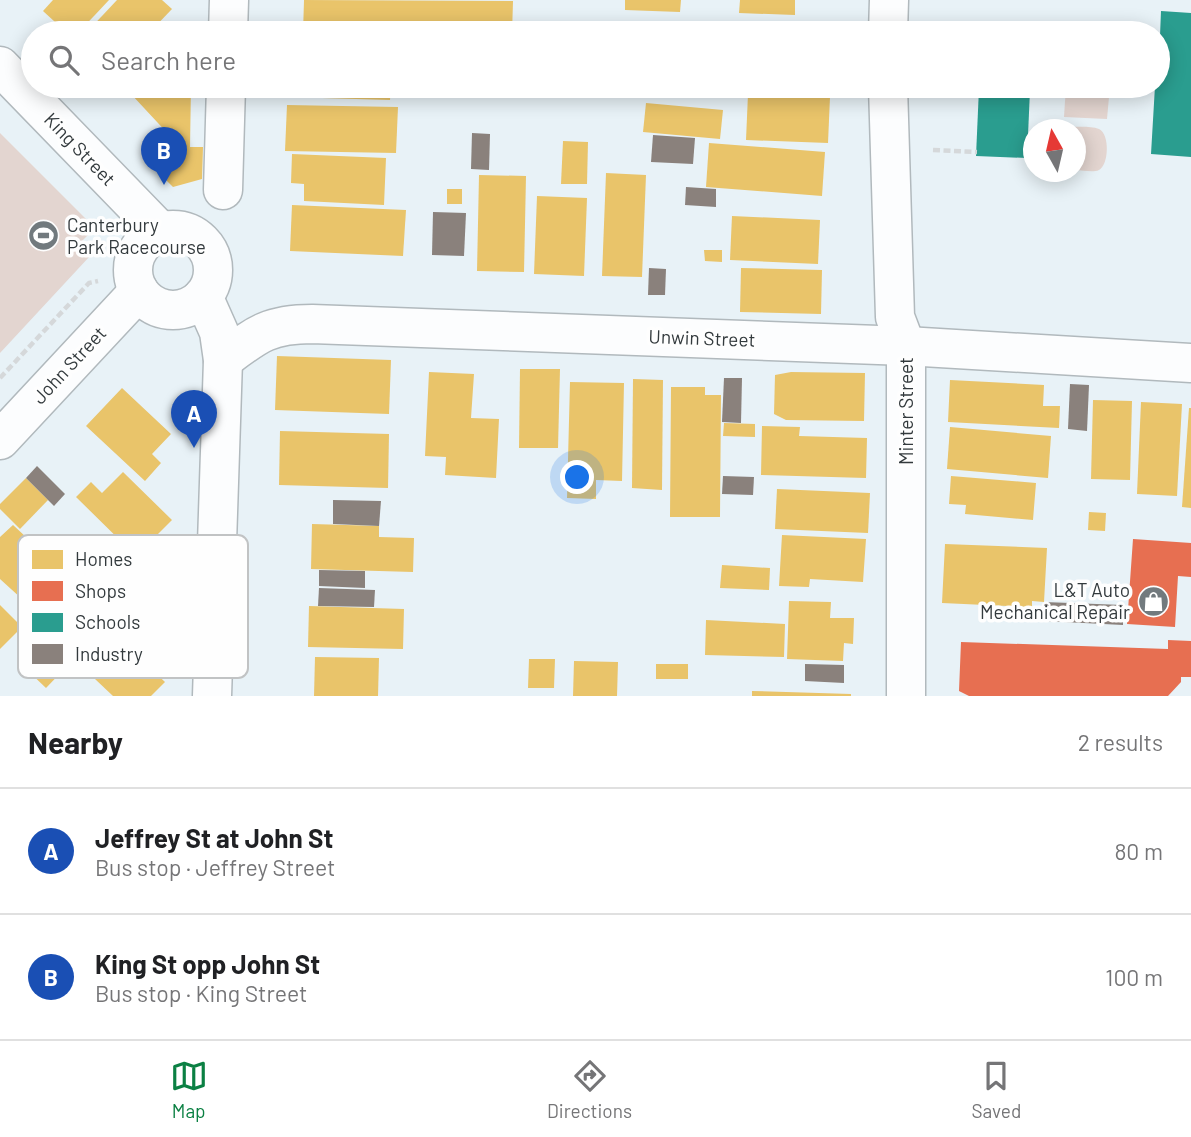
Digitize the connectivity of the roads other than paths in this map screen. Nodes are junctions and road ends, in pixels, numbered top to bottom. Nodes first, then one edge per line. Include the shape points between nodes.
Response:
1 (229, 0) edge
2 (889, 0) edge
3 (228, 21) edge
4 (888, 21) edge
5 (0, 66) edge
6 (21, 88) edge
7 (31, 98) edge
8 (226, 98) edge
9 (888, 98) edge
10 (223, 190) dead end
11 (161, 232) junction
12 (139, 291) junction
13 (203, 296) junction
14 (906, 346) junction
15 (223, 360) junction
16 (1191, 363) edge
17 (0, 440) edge
18 (217, 535) edge
19 (213, 678) edge
20 (212, 696) edge
21 (905, 696) edge

1 - 3 street
2 - 4 street
5 - 6 street, King Street
7 - 11 street, King Street
8 - 10 street
9 - 14 street, Minter Street via 895,317
11 - 12 street via 141,245 135,256 134,280
11 - 13 street via 186,232 207,248 213,273
12 - 13 street via 158,307 169,309 182,309
12 - 17 street, John Street
13 - 15 street via 219,332
14 - 15 street, Unwin Street via 291,324 255,336
14 - 16 street, Unwin Street
14 - 21 street, Minter Street
15 - 18 street
19 - 20 street

